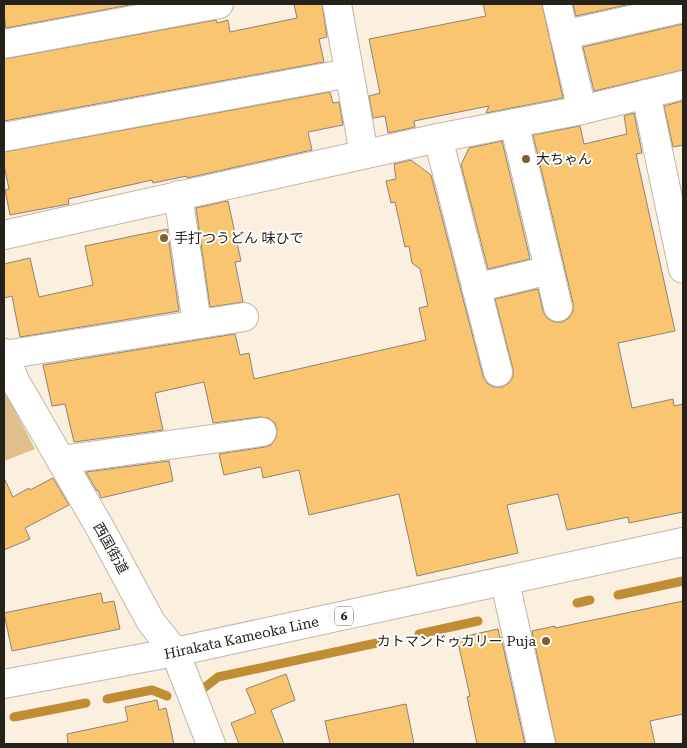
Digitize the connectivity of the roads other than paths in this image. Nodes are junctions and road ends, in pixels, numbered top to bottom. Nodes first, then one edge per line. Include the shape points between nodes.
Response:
1 (219, 4) edge
2 (337, 4) edge
3 (557, 4) edge
4 (683, 8) edge
5 (564, 35) junction
6 (4, 44) edge
7 (349, 73) junction
8 (683, 85) edge
9 (646, 94) junction
10 (582, 110) junction
11 (514, 123) junction
12 (4, 138) edge
13 (438, 138) junction
14 (364, 154) junction
15 (178, 195) junction
16 (4, 235) edge
17 (683, 269) edge
18 (549, 270) junction
19 (476, 288) junction
20 (558, 306) dead end
21 (244, 317) dead end
22 (197, 324) junction
23 (4, 354) edge
24 (498, 372) dead end
25 (262, 432) dead end
26 (61, 460) junction
27 (683, 542) edge
28 (505, 582) junction
29 (175, 652) junction
30 (4, 684) edge
31 (211, 744) edge
32 (540, 744) edge

1 - 6 street
2 - 7 street
3 - 5 street
4 - 5 street
5 - 10 street
7 - 12 street
7 - 14 street
8 - 9 street
9 - 10 street
9 - 17 street
10 - 11 street
11 - 13 street
11 - 18 street
13 - 14 street
13 - 19 street
14 - 15 street
15 - 16 street
15 - 22 street
18 - 19 street
18 - 20 street
19 - 24 street
21 - 22 street
22 - 23 street
23 - 26 street, 西国街道 via 15,381
25 - 26 street
26 - 29 street, 西国街道 via 151,622
27 - 28 street, Hirakata Kameoka Line / 6
28 - 29 street, Hirakata Kameoka Line / 6
28 - 32 street
29 - 30 street, Hirakata Kameoka Line / 6
29 - 31 street, 西国街道

